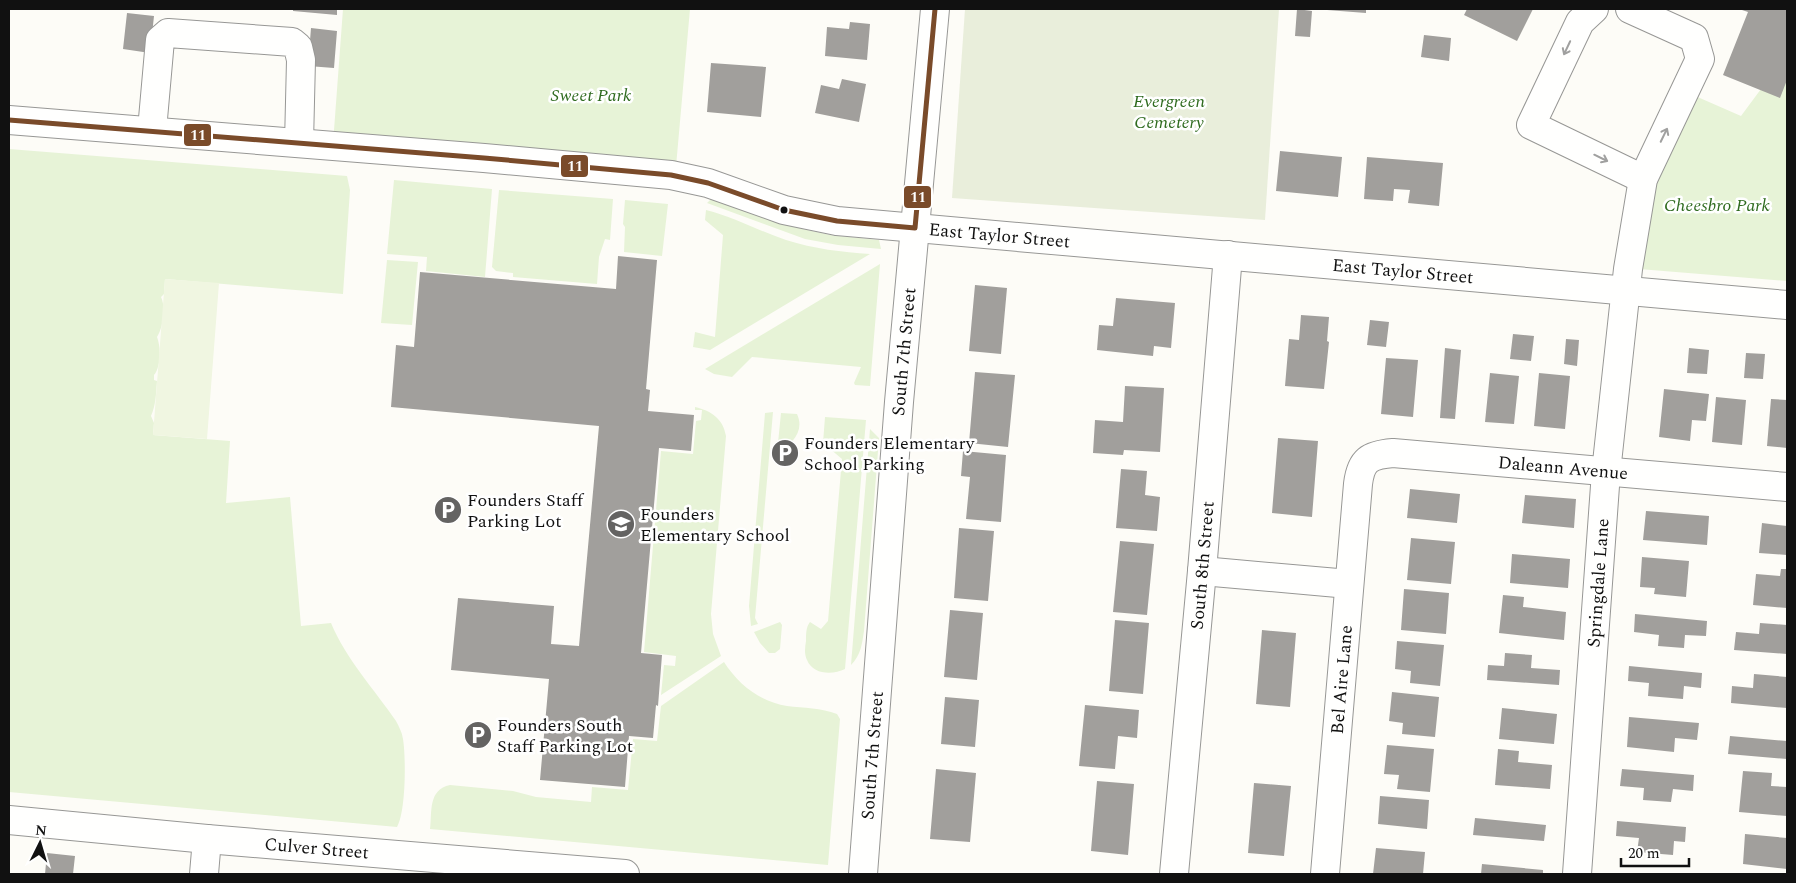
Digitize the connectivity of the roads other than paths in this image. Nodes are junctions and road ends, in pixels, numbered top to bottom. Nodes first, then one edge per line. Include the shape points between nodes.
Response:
1 (935, 9) edge
2 (1594, 9) edge
3 (1630, 9) edge
4 (9, 120) edge
5 (152, 130) junction
6 (299, 143) junction
7 (1643, 178) junction
8 (915, 228) junction
9 (1228, 255) junction
10 (1626, 290) junction
11 (1787, 304) edge
12 (1606, 472) junction
13 (1358, 484) joint
14 (1787, 487) edge
15 (1202, 572) junction
16 (1349, 584) junction
17 (9, 820) edge
18 (208, 839) junction
19 (412, 865) edge
20 (204, 874) edge
21 (625, 874) edge
22 (863, 874) edge
23 (1174, 874) edge
24 (1326, 874) edge
25 (1577, 874) edge

1 - 8 street, South 7th Street
2 -> 7 street via 1580,22 1531,125
7 -> 3 street, Springdale Lane via 1700,60 1694,38
4 - 5 street, East Taylor Street
5 - 6 street, East Taylor Street
5 - 6 street via 160,40 168,33 292,42 298,47 302,60
6 - 8 street, East Taylor Street via 671,176 708,183 784,210 837,222
7 - 10 street, Springdale Lane
8 - 9 street, East Taylor Street
8 - 22 street, South 7th Street
9 - 10 street, East Taylor Street
9 - 15 street, South 8th Street
10 - 11 street, East Taylor Street
10 - 12 street, Springdale Lane
12 - 13 street, Daleann Avenue via 1393,453 1372,456 1364,462
12 - 14 street, Daleann Avenue
12 - 25 street, Springdale Lane
13 - 16 street, Bel Aire Lane
15 - 16 street
15 - 23 street, South 8th Street
16 - 24 street, Bel Aire Lane
17 - 18 street, Culver Street
18 - 19 street, Culver Street
18 - 20 street
19 - 21 street, Culver Street

